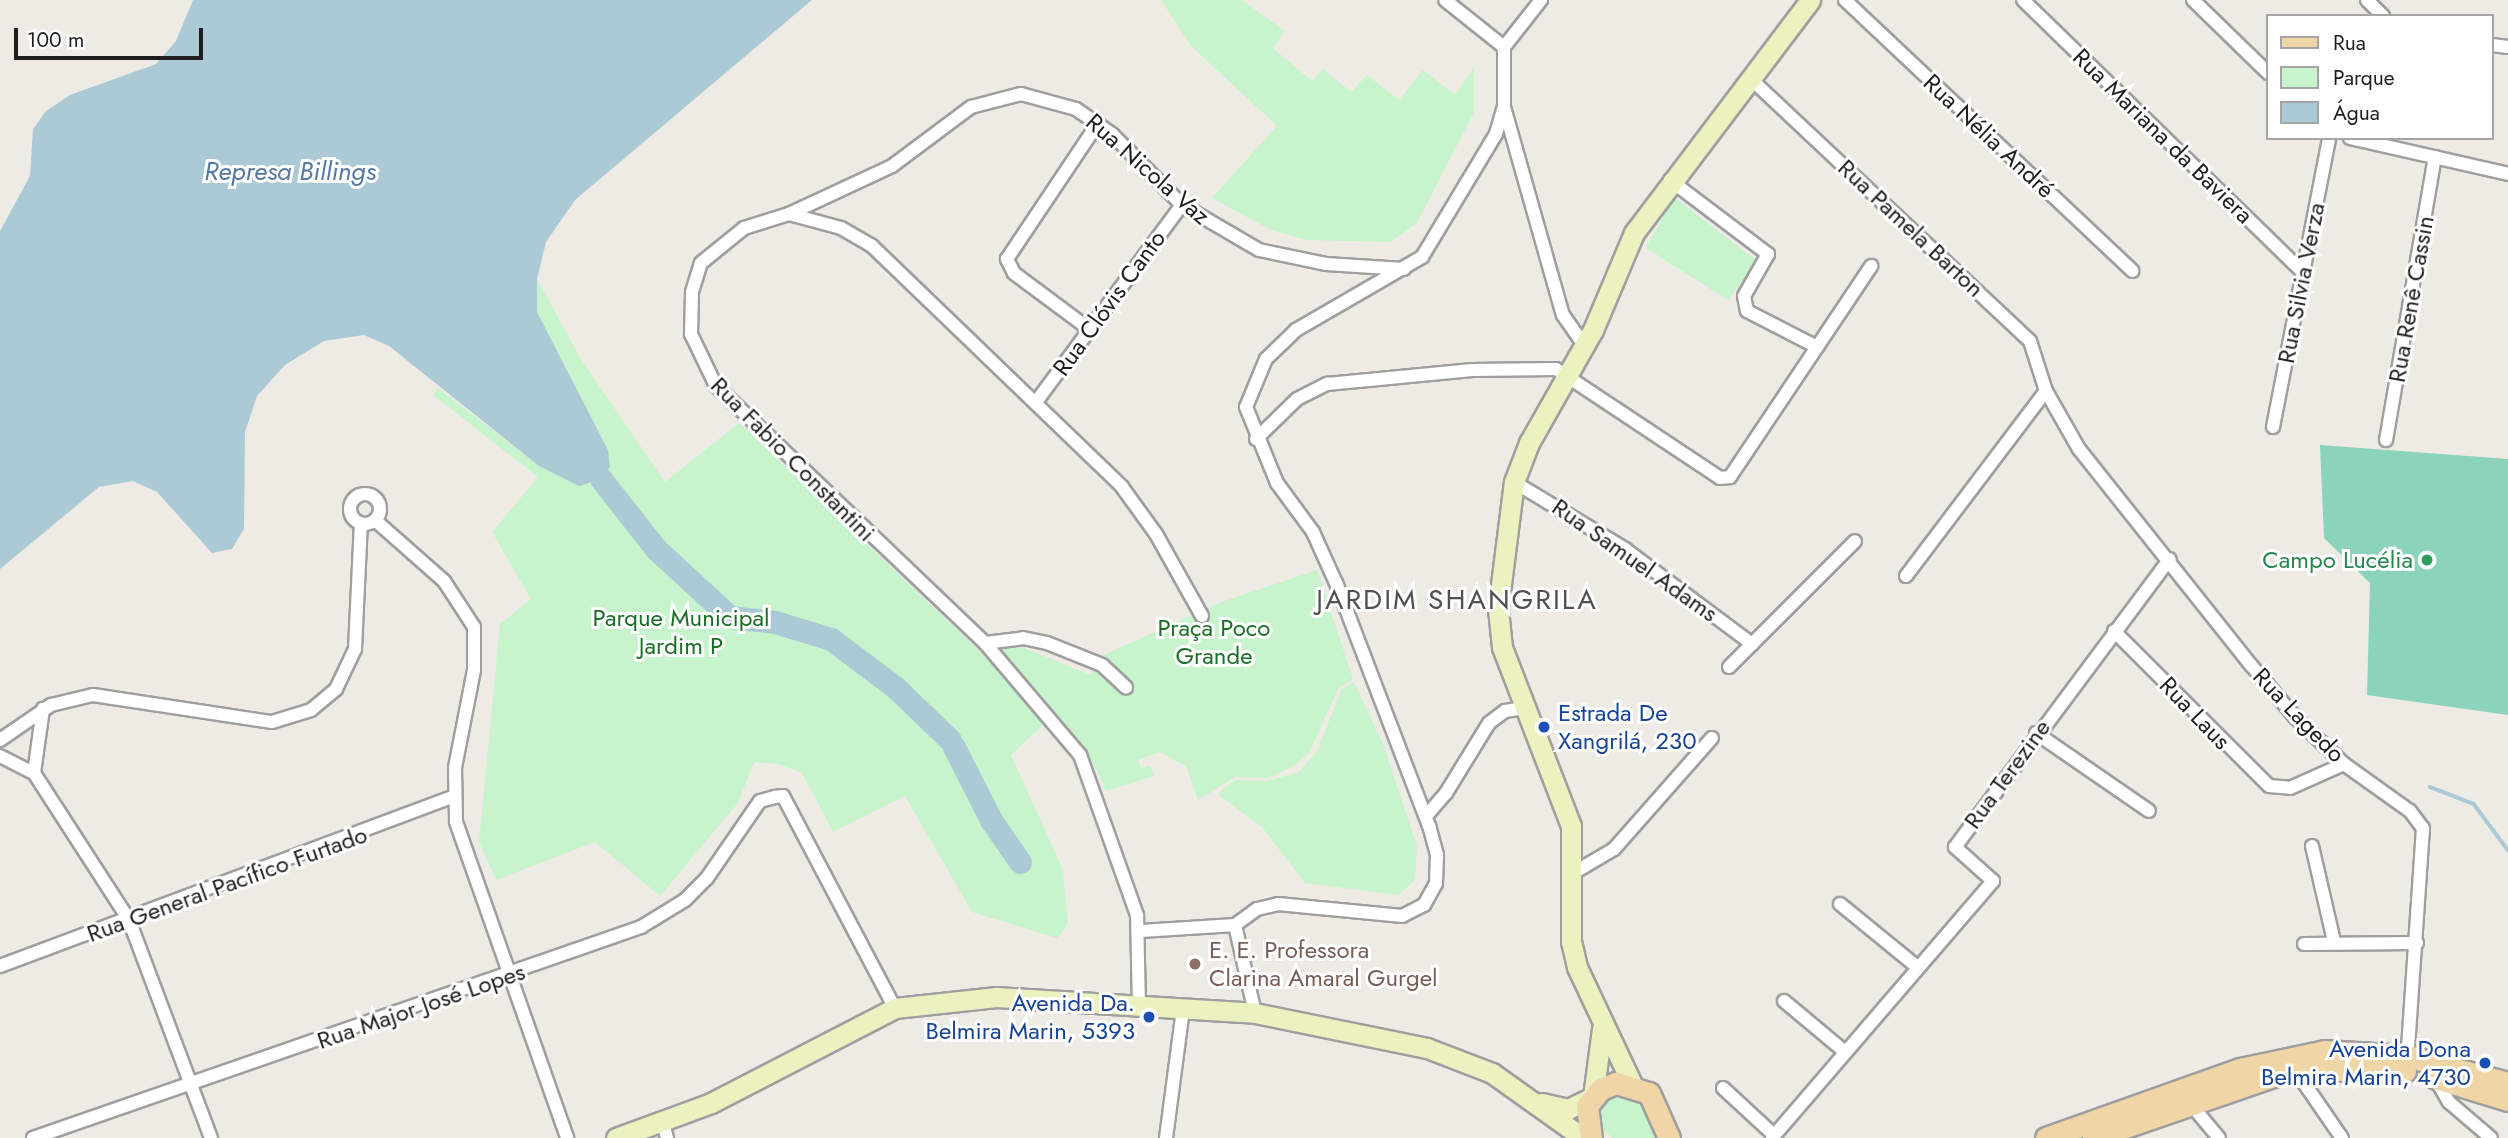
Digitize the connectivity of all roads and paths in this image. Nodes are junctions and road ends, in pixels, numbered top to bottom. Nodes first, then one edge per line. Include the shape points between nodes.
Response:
1 (1445, 0) edge
2 (1541, 0) edge
3 (1810, 0) edge
4 (1845, 0) edge
5 (2023, 0) edge
6 (2193, 0) edge
7 (2367, 0) edge
8 (2381, 14) edge
9 (1504, 47) junction
10 (2266, 71) edge
11 (1752, 80) junction
12 (1504, 106) junction
13 (1098, 123) junction
14 (2329, 140) edge
15 (2359, 140) edge
16 (2435, 157) junction
17 (2508, 174) edge
18 (1670, 180) junction
19 (1182, 205) junction
20 (789, 214) junction
21 (1871, 265) dead end
22 (1408, 269) junction
23 (2133, 271) dead end
24 (2302, 271) junction
25 (1089, 329) junction
26 (1585, 347) junction
27 (1817, 347) junction
28 (1568, 376) junction
29 (2046, 391) junction
30 (1036, 402) junction
31 (2273, 427) dead end
32 (1256, 439) junction
33 (2386, 440) dead end
34 (1514, 482) junction
35 (376, 521) junction
36 (361, 524) junction
37 (1855, 541) dead end
38 (2170, 559) junction
39 (1906, 576) dead end
40 (1202, 616) dead end
41 (2114, 631) junction
42 (985, 643) junction
43 (1752, 643) junction
44 (1729, 667) dead end
45 (1126, 688) dead end
46 (1524, 708) junction
47 (43, 709) junction
48 (2036, 733) junction
49 (1712, 738) dead end
50 (0, 740) edge
51 (0, 756) edge
52 (2344, 764) junction
53 (34, 773) junction
54 (453, 797) junction
55 (2149, 811) dead end
56 (1426, 816) junction
57 (2312, 846) dead end
58 (1576, 872) junction
59 (1840, 904) dead end
60 (129, 920) junction
61 (1235, 925) junction
62 (1141, 931) junction
63 (2334, 941) junction
64 (2417, 943) junction
65 (2304, 944) dead end
66 (0, 966) edge
67 (1916, 966) junction
68 (508, 977) junction
69 (1784, 1001) dead end
70 (895, 1008) junction
71 (1139, 1008) junction
72 (1183, 1009) junction
73 (1255, 1013) junction
74 (1602, 1028) junction
75 (1844, 1051) junction
76 (2291, 1063) junction
77 (2407, 1064) junction
78 (2442, 1079) junction
79 (2508, 1083) edge
80 (191, 1084) junction
81 (1632, 1084) junction
82 (1723, 1088) dead end
83 (2185, 1096) junction
84 (1593, 1097) junction
85 (2508, 1100) edge
86 (1536, 1101) junction
87 (665, 1130) edge
88 (1582, 1137) edge
89 (1773, 1137) edge
90 (33, 1138) edge
91 (211, 1138) edge
92 (567, 1138) edge
93 (616, 1138) edge
94 (1166, 1138) edge
95 (1669, 1138) edge
96 (2046, 1138) edge
97 (2093, 1138) edge
98 (2219, 1138) edge
99 (2342, 1138) edge
100 (2491, 1138) edge

1 - 9 street
2 - 9 street
3 - 11 main road
4 - 23 street, Rua Nélia André
5 - 24 street, Rua Mariana da Baviera
6 - 10 street
7 - 8 street
9 - 12 street
11 - 18 main road
11 - 29 street, Rua Pamela Barton via 2017,327 2038,356
12 - 22 street via 1485,155 1430,246
12 - 26 street via 1563,315
13 - 19 street, Rua Nicola Vaz
13 - 20 street, Rua Nicola Vaz via 1076,108 1037,96 988,99 952,119 892,166
13 - 25 street via 1007,259 1014,273
14 - 24 street, Rua Silvia Verza
15 - 16 street
16 - 17 street
16 - 33 street, Rua Renê Cassin
18 - 26 main road via 1634,233
18 - 27 street via 1768,254 1744,296 1747,312
19 - 22 street, Rua Nicola Vaz via 1223,232 1283,257
19 - 25 street, Rua Clóvis Canto
20 - 30 street via 841,228 872,246
20 - 42 street, Rua Fabio Constantini via 744,228 701,263 690,314 702,362 716,386
21 - 27 street
22 - 32 street via 1316,317 1266,359 1247,400
24 - 31 street, Rua Silvia Verza
25 - 30 street, Rua Clóvis Canto
26 - 28 main road
27 - 28 street via 1730,477 1720,478
28 - 32 street via 1526,367 1327,384 1297,399
28 - 34 main road via 1529,443
29 - 38 street, Rua Lagedo via 2078,449
29 - 39 street
30 - 40 street via 1143,514
32 - 56 street via 1324,553
34 - 43 street, Rua Samuel Adams via 1625,549
34 - 46 main road via 1498,608 1507,670
35 - 36 street
35 - 36 street via 379,502 362,494 350,509
35 - 54 street via 444,581 474,627 475,657
36 - 47 street via 355,649 336,689 311,710 272,722 93,695
37 - 43 street
38 - 41 street, Rua Terezine
38 - 52 street, Rua Lagedo via 2262,678
41 - 48 street, Rua Terezine
41 - 52 street, Rua Laus via 2262,781 2279,790
42 - 45 street via 1023,638 1047,643 1102,665
42 - 62 street, Rua Fabio Constantini via 1062,729 1087,765
43 - 44 street
46 - 56 street via 1505,711 1489,723 1446,793
46 - 58 main road via 1561,790
47 - 50 street
47 - 53 street
48 - 55 street
48 - 67 street, Rua Terezine via 1955,847 1993,881
49 - 58 street via 1614,849
51 - 53 street
52 - 64 street, Rua Lagedo via 2410,811 2423,828
53 - 60 street
54 - 60 street, Rua General Pacífico Furtado
54 - 68 street via 465,859
56 - 61 street via 1438,870 1428,900 1414,912 1388,917 1278,904 1257,909
57 - 63 street
58 - 74 main road via 1571,942
59 - 67 street
60 - 66 street, Rua General Pacífico Furtado
60 - 80 street
61 - 62 street
61 - 73 street
62 - 71 street, Rua Fabio Constantini
63 - 64 street
63 - 65 street
64 - 77 street, Rua Lagedo
67 - 75 street, Rua Terezine
68 - 70 street, Rua Major José Lopes via 664,915 707,878 760,801 783,796
68 - 80 street, Rua Major José Lopes
68 - 92 street
69 - 75 street
70 - 71 main road via 996,997
70 - 87 main road
71 - 72 main road
72 - 73 main road
72 - 94 street
73 - 86 main road via 1427,1048 1468,1061
74 - 81 main road
74 - 84 main road
75 - 89 street, Rua Terezine
76 - 77 main road
76 - 83 main road
76 - 99 street
77 - 78 main road
78 - 79 main road
78 - 85 main road
78 - 100 street
80 - 90 street, Rua Major José Lopes
80 - 91 street
81 - 84 main road via 1609,1085
81 - 95 main road via 1654,1099
82 - 89 street
83 - 96 main road
83 - 97 main road
83 - 98 street
84 - 86 main road via 1568,1109
84 - 88 main road
86 - 88 main road
87 - 93 main road

